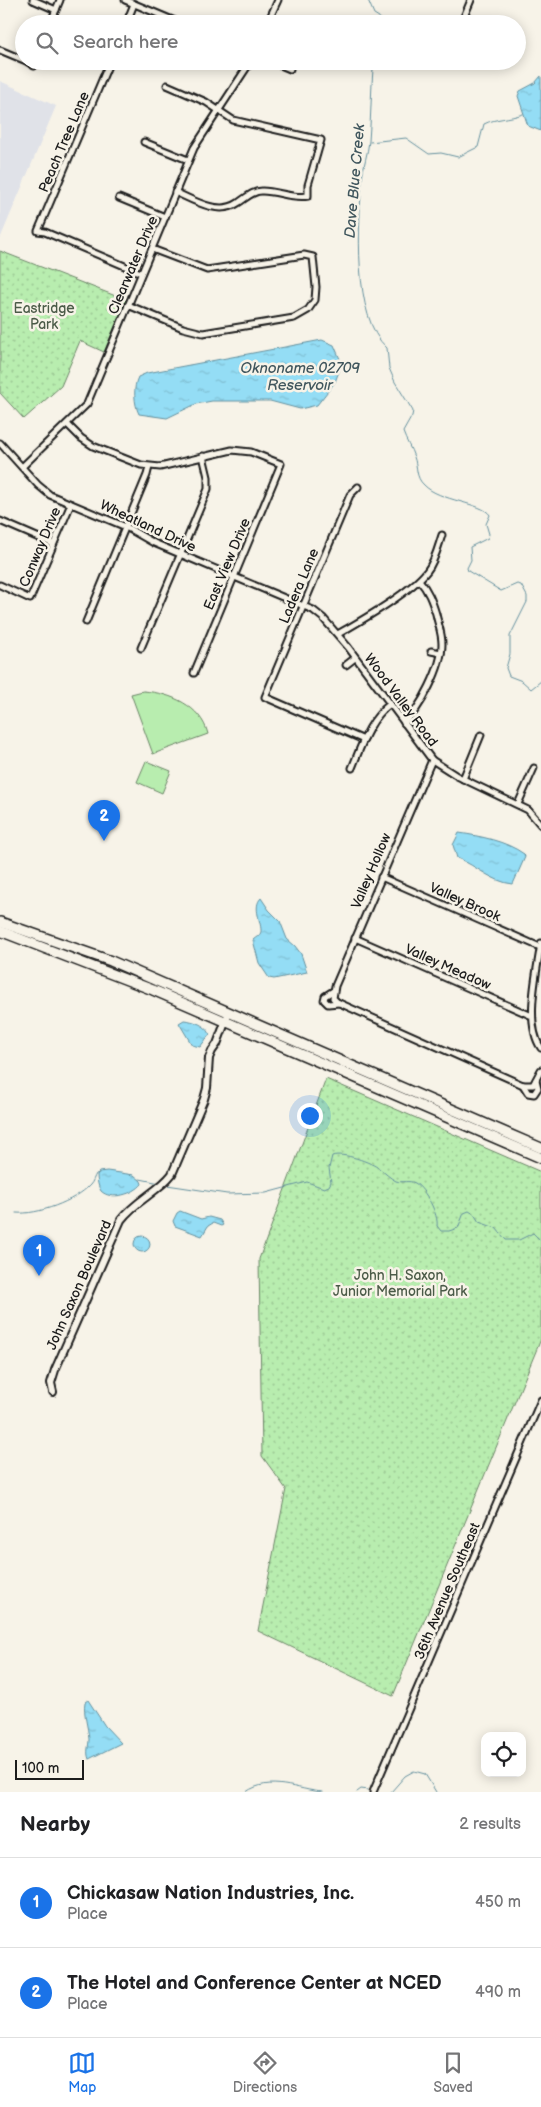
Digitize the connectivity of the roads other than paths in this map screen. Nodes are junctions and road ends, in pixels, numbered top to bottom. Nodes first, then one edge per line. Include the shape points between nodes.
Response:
1 (33, 0) edge
2 (60, 0) edge
3 (125, 0) edge
4 (278, 0) edge
5 (471, 0) edge
6 (134, 4) junction
7 (56, 10) junction
8 (54, 15) edge
9 (130, 15) edge
10 (160, 15) edge
11 (272, 15) edge
12 (465, 15) edge
13 (0, 50) edge
14 (15, 57) edge
15 (106, 70) edge
16 (245, 70) edge
17 (167, 85) dead end
18 (219, 111) junction
19 (144, 142) dead end
20 (188, 160) junction
21 (175, 192) junction
22 (120, 198) dead end
23 (165, 217) junction
24 (152, 249) junction
25 (141, 273) junction
26 (128, 305) junction
27 (67, 424) junction
28 (0, 443) edge
29 (203, 456) junction
30 (22, 467) junction
31 (149, 467) junction
32 (358, 487) dead end
33 (71, 504) junction
34 (0, 521) edge
35 (126, 527) junction
36 (442, 535) dead end
37 (53, 544) junction
38 (180, 554) junction
39 (234, 577) junction
40 (418, 580) junction
41 (0, 586) edge
42 (304, 606) junction
43 (86, 622) dead end
44 (338, 634) junction
45 (142, 648) dead end
46 (431, 651) dead end
47 (441, 653) junction
48 (356, 658) junction
49 (346, 665) dead end
50 (194, 673) dead end
51 (390, 704) junction
52 (404, 723) junction
53 (481, 735) dead end
54 (364, 740) junction
55 (432, 760) junction
56 (352, 768) dead end
57 (534, 768) dead end
58 (463, 779) junction
59 (518, 804) junction
60 (541, 825) edge
61 (381, 877) junction
62 (0, 922) edge
63 (0, 931) edge
64 (355, 938) junction
65 (541, 943) edge
66 (540, 947) edge
67 (333, 990) junction
68 (338, 1003) junction
69 (229, 1012) junction
70 (532, 1016) junction
71 (226, 1021) junction
72 (541, 1048) edge
73 (541, 1070) edge
74 (536, 1080) junction
75 (522, 1084) junction
76 (541, 1148) edge
77 (541, 1158) edge
78 (53, 1392) dead end
79 (541, 1400) edge
80 (373, 1792) edge

1 - 7 street
2 - 7 street
3 - 6 street
4 - 11 street
5 - 12 street
6 - 9 street
6 - 10 street
7 - 8 street
13 - 14 street
15 - 25 street, Peach Tree Lane via 38,231
16 - 18 street, Clearwater Drive
17 - 18 street
18 - 20 street, Clearwater Drive
18 - 21 street via 233,120 321,140 308,196 298,198 258,191 235,205 217,208
19 - 20 street
20 - 21 street, Clearwater Drive
21 - 23 street, Clearwater Drive
22 - 23 street
23 - 24 street, Clearwater Drive
24 - 25 street, Clearwater Drive
24 - 26 street via 207,270 313,257 315,300 308,310 294,318 208,333 184,328
25 - 26 street, Clearwater Drive
26 - 27 street, Clearwater Drive via 90,398
27 - 30 street, Clearwater Drive
27 - 31 street via 87,443
28 - 30 street, Wheatland Drive
29 - 31 street
29 - 38 street via 208,489
29 - 39 street, East View Drive via 244,450 281,464
30 - 33 street, Wheatland Drive via 45,491
31 - 35 street
32 - 42 street, Ladera Lane via 350,494
33 - 35 street, Wheatland Drive
33 - 37 street, Conway Drive
34 - 37 street
35 - 38 street, Wheatland Drive
35 - 43 street
36 - 40 street via 430,565
37 - 41 street, Conway Drive via 30,599
38 - 39 street, Wheatland Drive
38 - 45 street
39 - 42 street, Wheatland Drive
39 - 50 street, East View Drive
40 - 44 street
40 - 47 street via 425,586 442,634
42 - 44 street, Wood Valley Road via 323,618
42 - 54 street, Ladera Lane via 265,697
44 - 48 street, Wood Valley Road
46 - 47 street
47 - 52 street via 426,694
48 - 49 street
48 - 51 street, Wood Valley Road
51 - 52 street, Wood Valley Road
51 - 54 street via 375,718
52 - 55 street, Wood Valley Road
53 - 58 street
54 - 56 street
55 - 58 street, Wood Valley Road
55 - 61 street, Valley Hollow
57 - 59 street
58 - 59 street, Wood Valley Road
59 - 60 street, Wood Valley Road
61 - 64 street, Valley Hollow
61 - 66 street, Valley Brook
62 - 69 highway via 111,961
63 - 71 highway
64 - 67 street, Valley Hollow
64 - 70 street, Valley Meadow
65 - 66 street
66 - 70 street
67 - 68 street via 333,998
67 - 68 street, Valley Hollow via 324,1000 328,1004
68 - 75 street, Valley Hollow
69 - 71 street, John Saxon Boulevard
69 - 76 highway
70 - 72 street via 533,1033
71 - 77 highway
71 - 78 street, John Saxon Boulevard via 209,1058 204,1099 172,1174 129,1211 119,1225 55,1370 51,1383
73 - 74 street, Valley Hollow
74 - 75 street via 532,1085
74 - 75 street, Valley Hollow via 538,1088 534,1094 528,1093
79 - 80 street, 36th Avenue Southeast

